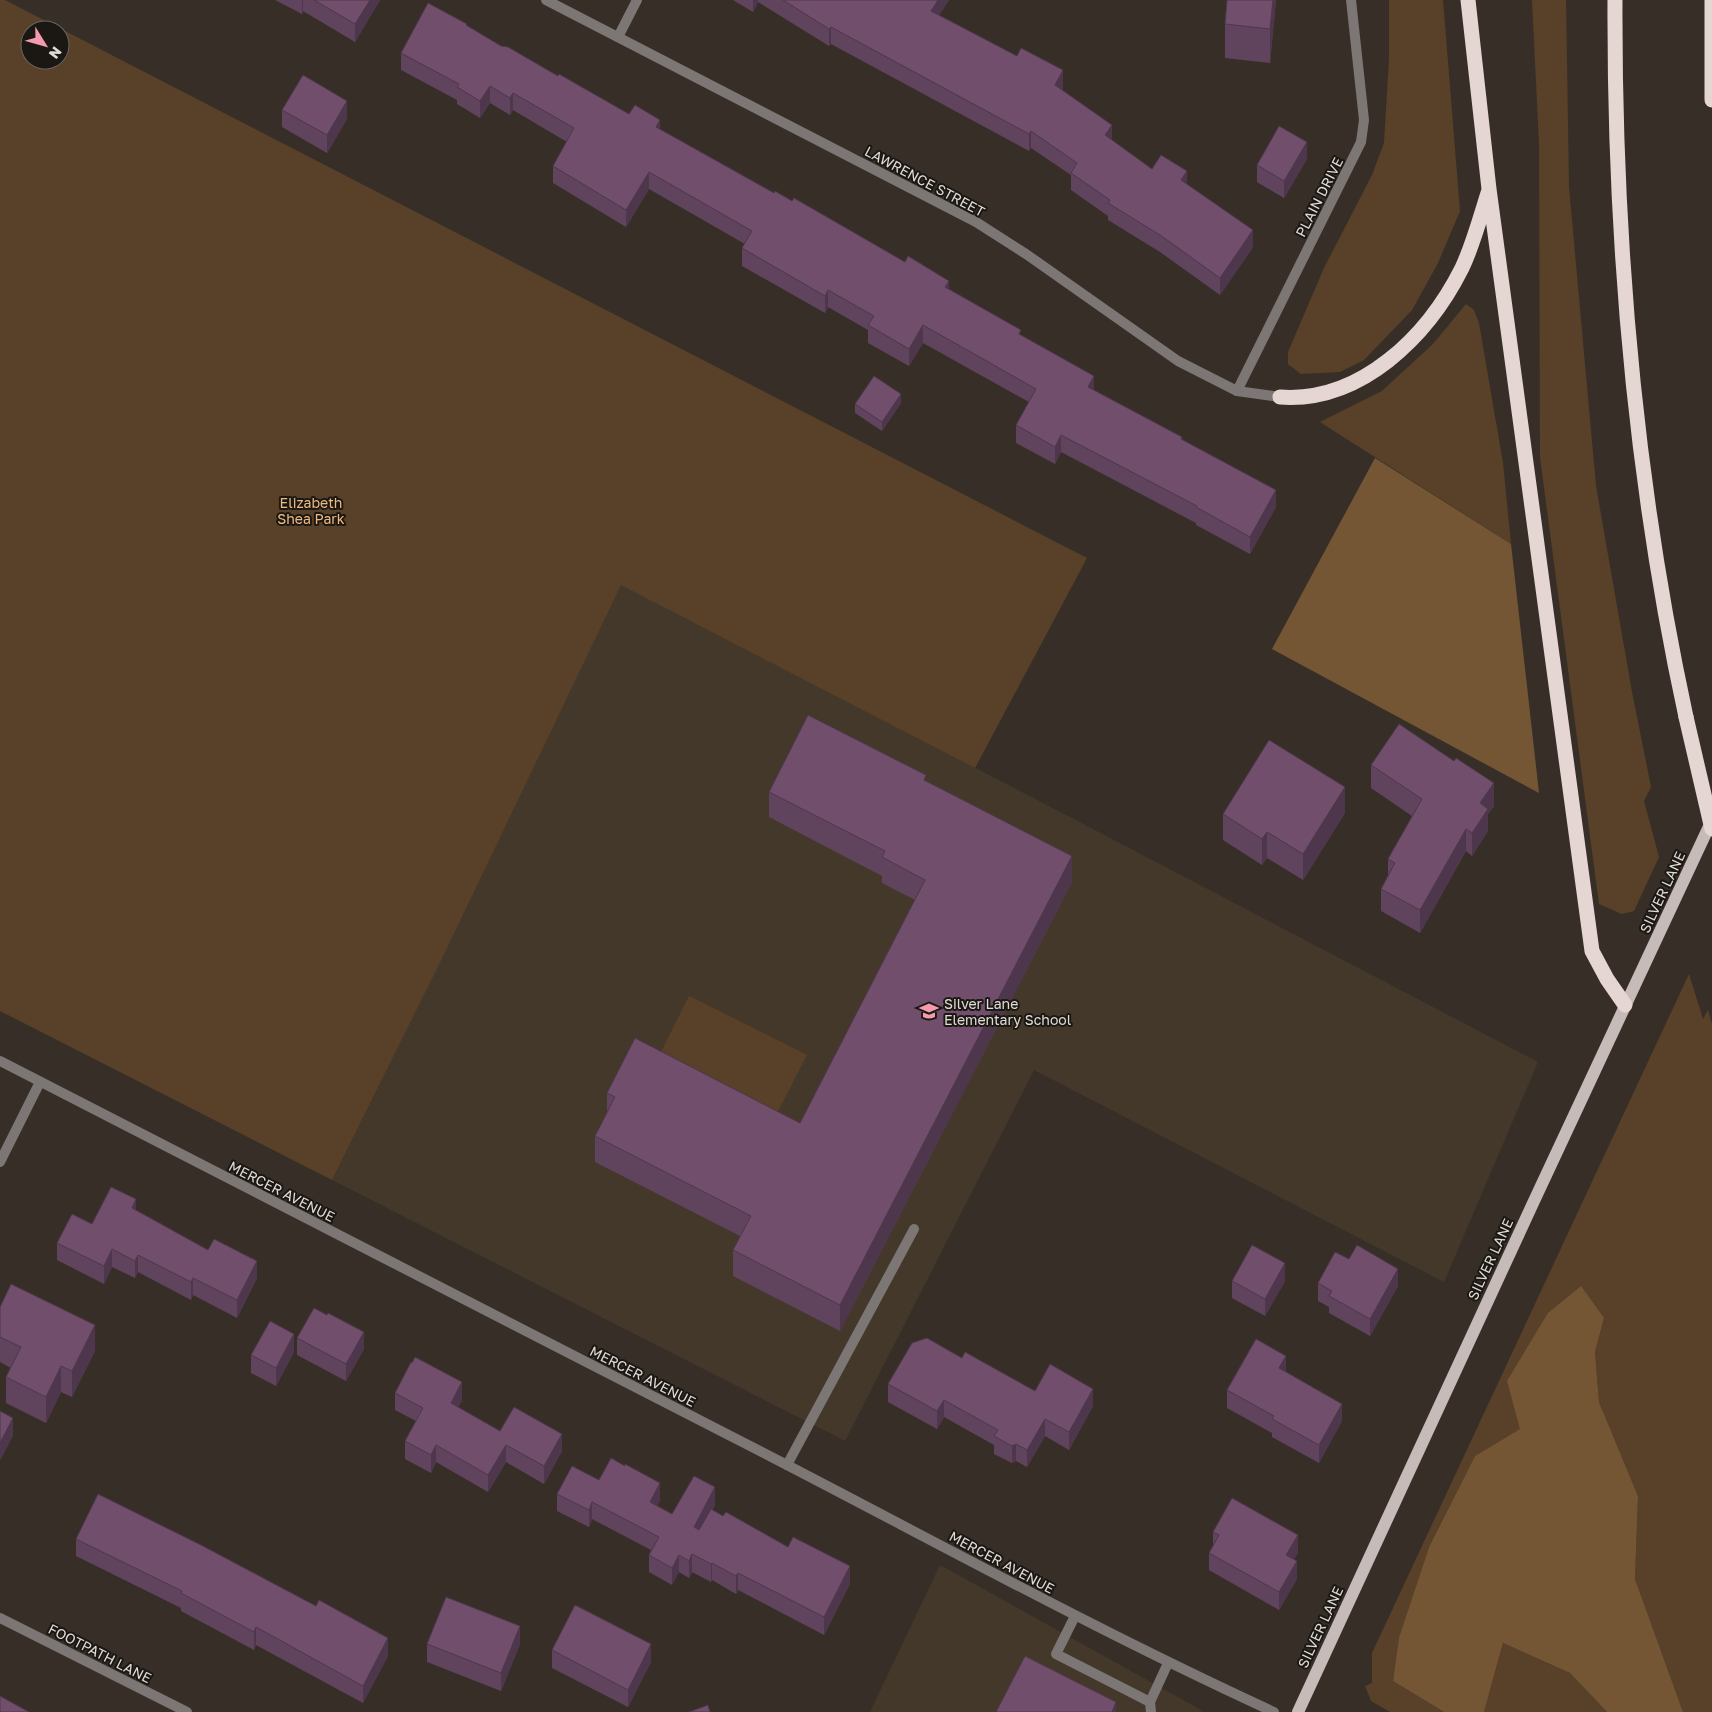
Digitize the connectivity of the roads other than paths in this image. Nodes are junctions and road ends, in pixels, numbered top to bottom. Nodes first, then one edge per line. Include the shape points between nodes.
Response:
1 (546, 0) edge
2 (637, 0) edge
3 (1350, 0) edge
4 (1468, 0) edge
5 (1615, 0) edge
6 (1712, 0) edge
7 (618, 37) junction
8 (1712, 100) edge
9 (1489, 189) junction
10 (1236, 391) junction
11 (1280, 398) joint
12 (1712, 820) edge
13 (1712, 829) edge
14 (1625, 1005) junction
15 (0, 1061) edge
16 (40, 1082) junction
17 (0, 1162) edge
18 (914, 1229) dead end
19 (787, 1465) junction
20 (1075, 1616) junction
21 (0, 1618) edge
22 (1168, 1663) junction
23 (1150, 1707) edge
24 (187, 1712) edge
25 (1274, 1712) edge
26 (1298, 1712) edge

1 - 7 street, LAWRENCE STREET
2 - 7 street
3 - 10 street, PLAIN DRIVE via 1364,120 1361,142
4 - 9 highway
5 - 13 highway, bridge via 1618,172 1633,380 1655,552 1674,662
6 - 8 highway
7 - 10 street, LAWRENCE STREET via 976,222 1178,361
9 - 11 highway via 1462,268 1434,313 1409,343 1379,368 1348,385 1318,395
9 - 14 highway via 1592,950
10 - 11 street, LAWRENCE STREET
12 - 14 main road, SILVER LANE
14 - 26 main road, SILVER LANE
15 - 16 street, MERCER AVENUE
16 - 17 street
16 - 19 street, MERCER AVENUE
18 - 19 street
19 - 20 street, MERCER AVENUE
20 - 22 street, MERCER AVENUE
20 - 23 street via 1056,1654
21 - 24 street, FOOTPATH LANE
22 - 23 street
22 - 25 street, MERCER AVENUE

